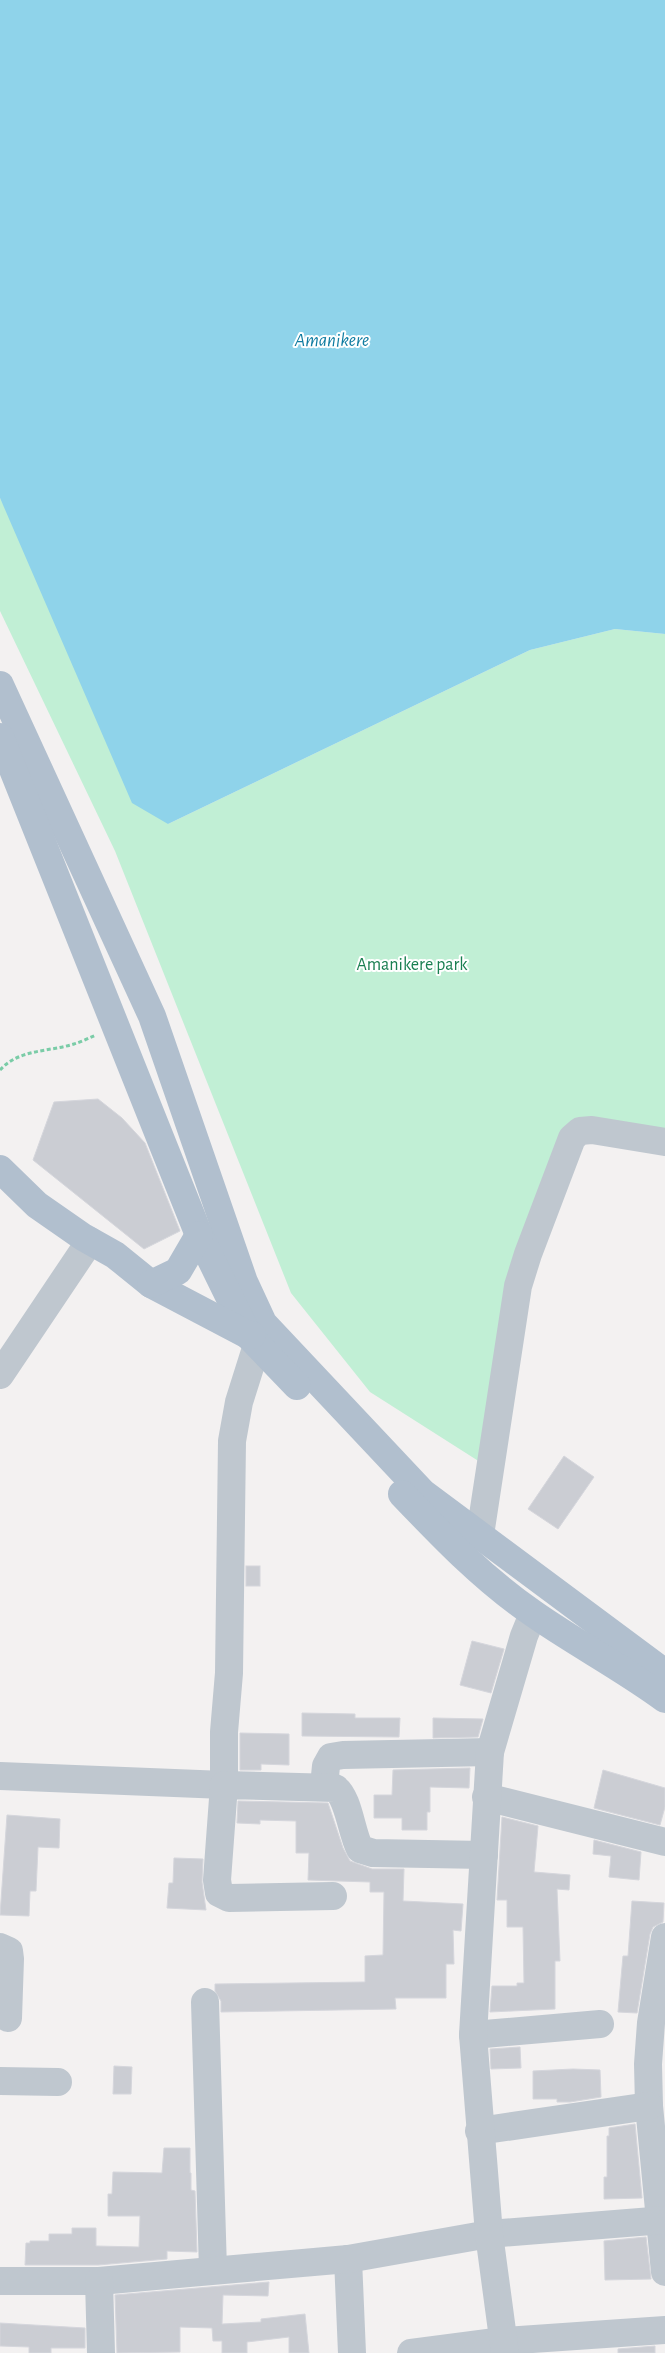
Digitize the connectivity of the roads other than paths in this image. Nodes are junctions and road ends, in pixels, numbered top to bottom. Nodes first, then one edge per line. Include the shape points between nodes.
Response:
1 (0, 685) edge
2 (0, 737) edge
3 (665, 1142) edge
4 (0, 1170) edge
5 (199, 1235) junction
6 (90, 1241) junction
7 (151, 1284) junction
8 (259, 1338) junction
9 (0, 1375) edge
10 (480, 1535) junction
11 (533, 1614) junction
12 (665, 1673) edge
13 (665, 1699) edge
14 (490, 1752) junction
15 (0, 1776) edge
16 (224, 1785) junction
17 (324, 1786) junction
18 (486, 1797) junction
19 (665, 1842) edge
20 (484, 1855) junction
21 (333, 1896) dead end
22 (665, 1937) edge
23 (0, 1947) edge
24 (204, 2002) dead end
25 (8, 2018) dead end
26 (600, 2024) dead end
27 (473, 2035) junction
28 (0, 2081) edge
29 (58, 2082) dead end
30 (649, 2106) junction
31 (480, 2131) junction
32 (662, 2220) edge
33 (489, 2234) junction
34 (348, 2258) junction
35 (213, 2270) junction
36 (665, 2272) edge
37 (0, 2281) edge
38 (98, 2281) junction
39 (665, 2330) edge
40 (504, 2347) edge
41 (101, 2353) edge
42 (352, 2353) edge
43 (411, 2353) edge

1 - 8 main road via 152,1016 244,1282 263,1322
2 - 5 main road
3 - 10 street via 592,1130 580,1131 572,1138 518,1286
4 - 6 main road via 37,1206
5 - 7 main road via 178,1271
5 - 8 main road
6 - 7 main road via 115,1255
6 - 9 street
7 - 8 main road
8 - 10 main road via 423,1493
8 - 11 main road via 466,1560
8 - 16 street via 239,1402 232,1442
10 - 12 main road
11 - 13 main road via 631,1674
11 - 14 street
14 - 17 street via 343,1754 331,1757 326,1766
14 - 18 street
15 - 16 street
16 - 17 street
16 - 21 street via 217,1880 219,1893 229,1898
17 - 20 street via 342,1793 360,1849 373,1853
18 - 19 street
18 - 20 street
20 - 27 street
22 - 30 street via 651,2023
23 - 25 street via 9,1951 10,1958
24 - 35 street
26 - 27 street
27 - 31 street
28 - 29 street
30 - 31 street
30 - 32 street
31 - 33 street
32 - 33 street
32 - 36 street
33 - 34 street
33 - 40 street
34 - 35 street
34 - 42 street
35 - 38 street
37 - 38 street
38 - 41 street
39 - 40 street
40 - 43 street

